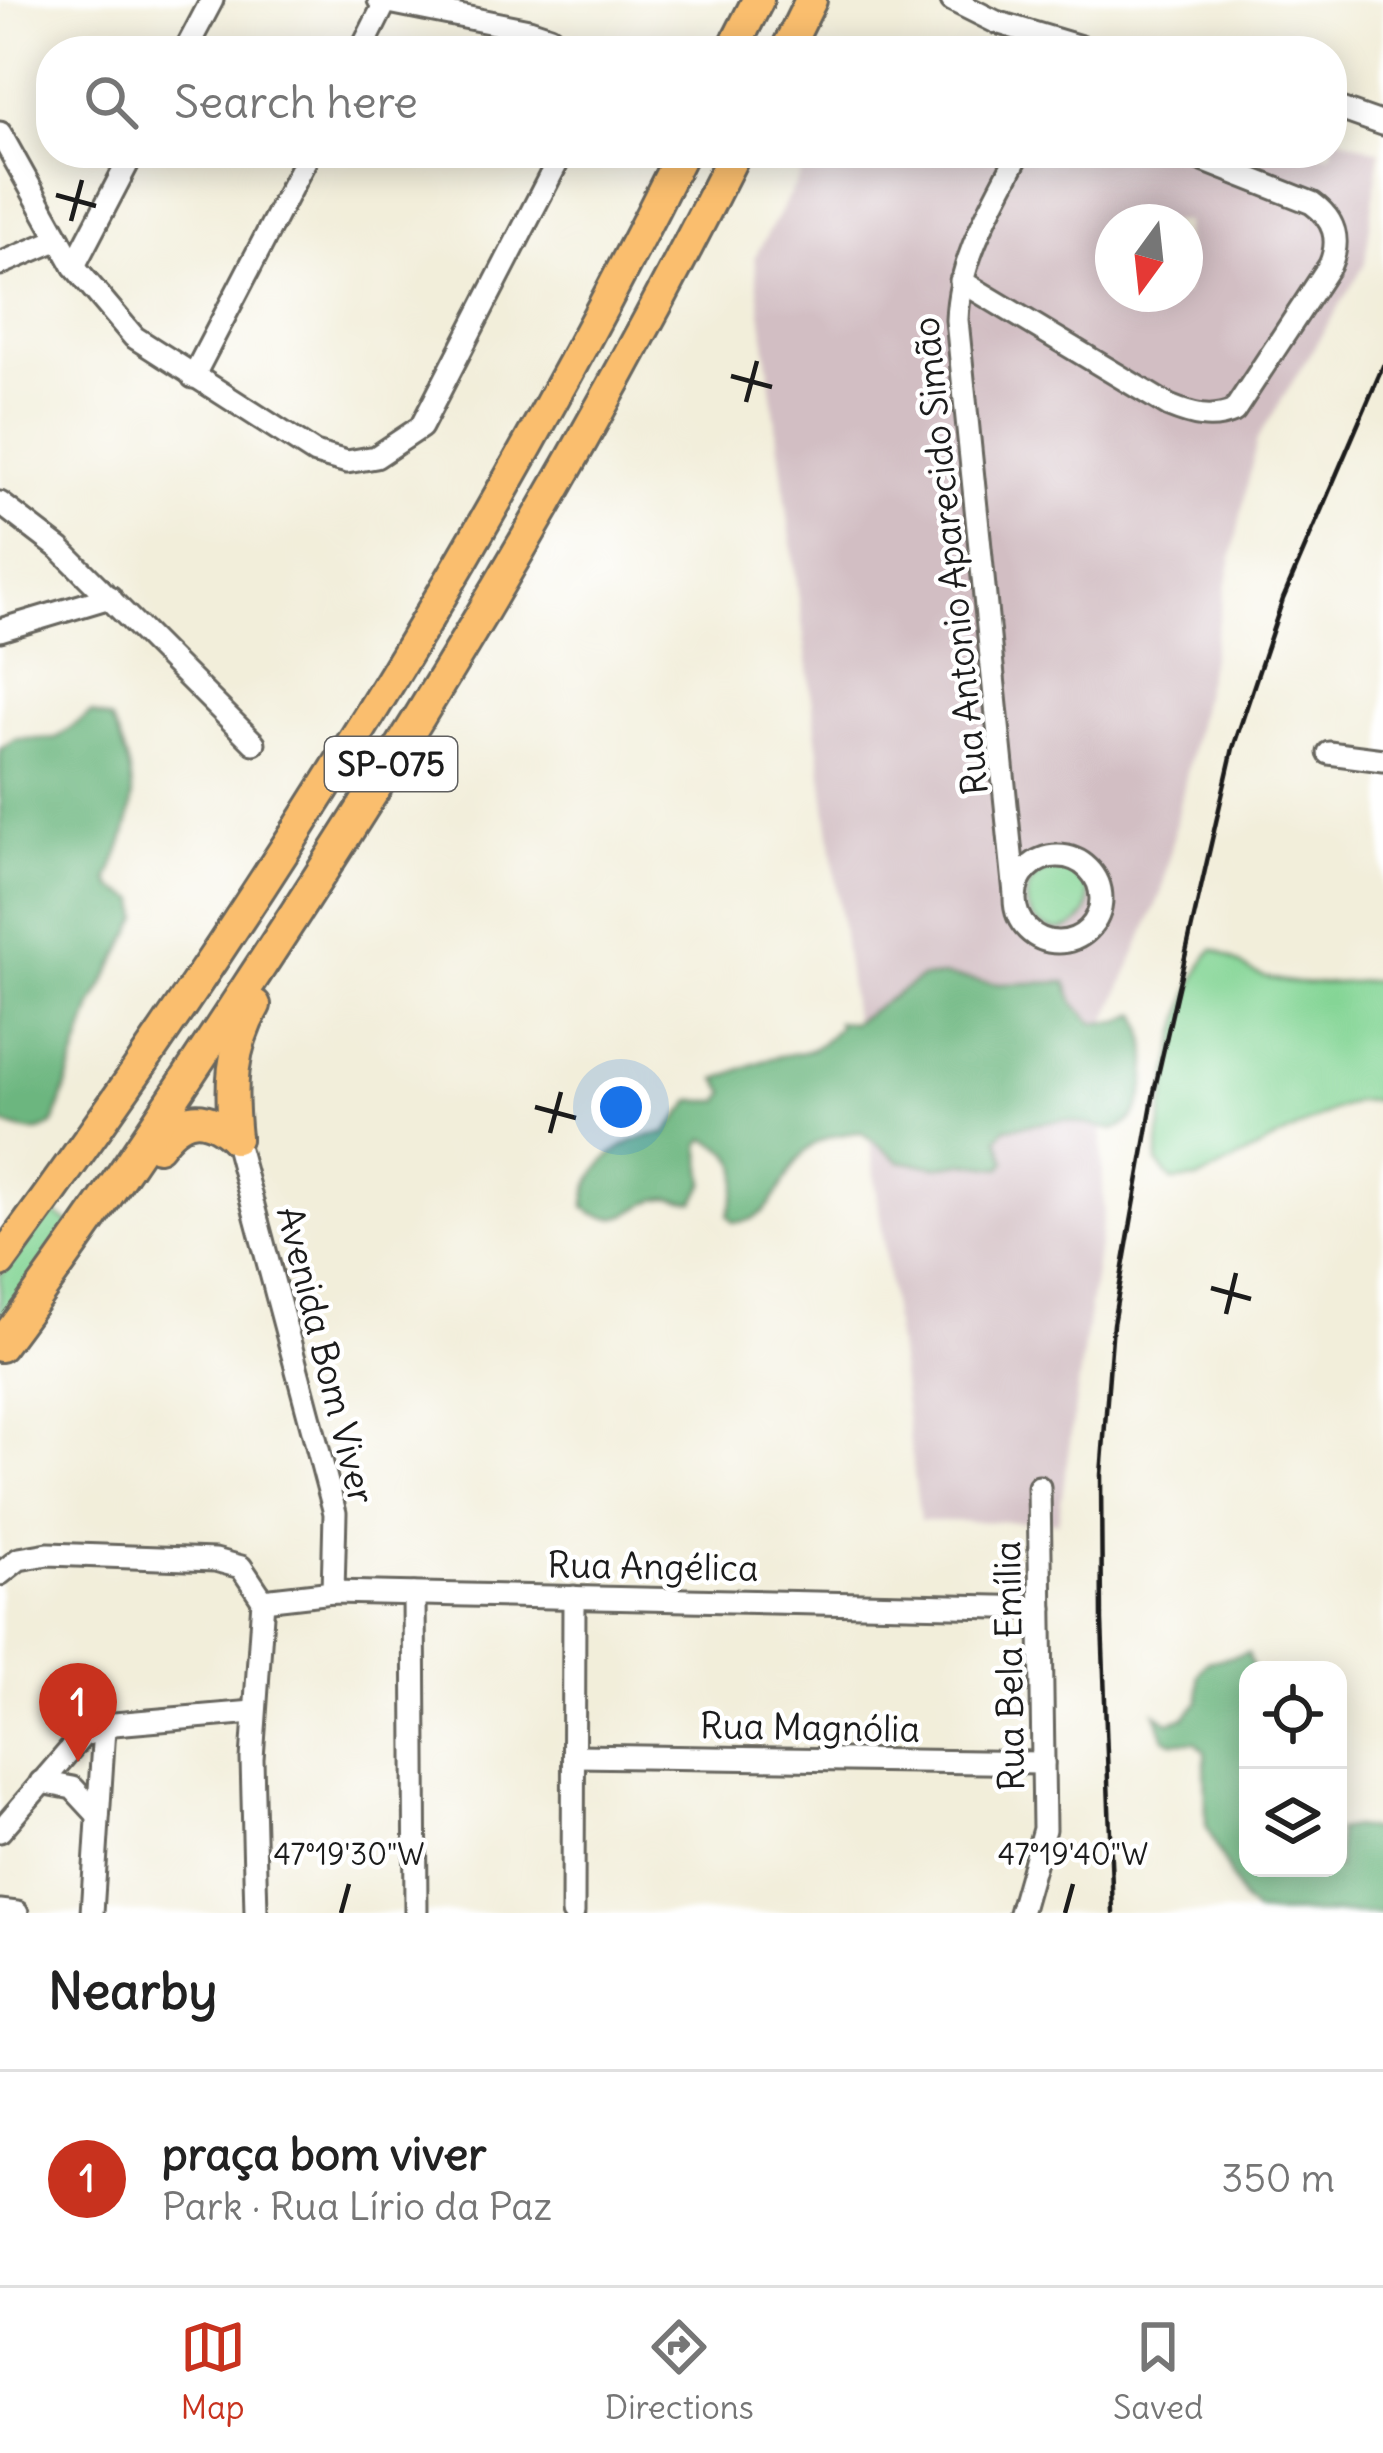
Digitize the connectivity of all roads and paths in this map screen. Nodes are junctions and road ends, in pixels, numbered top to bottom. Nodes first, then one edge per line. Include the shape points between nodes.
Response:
1 (212, 0) edge
2 (758, 0) edge
3 (811, 0) edge
4 (952, 0) edge
5 (383, 1) edge
6 (193, 36) edge
7 (368, 36) edge
8 (547, 36) edge
9 (740, 36) edge
10 (793, 36) edge
11 (1043, 36) edge
12 (1347, 111) edge
13 (1383, 124) edge
14 (0, 133) edge
15 (125, 168) edge
16 (301, 168) edge
17 (554, 168) edge
18 (674, 168) edge
19 (727, 168) edge
20 (1012, 168) edge
21 (1227, 168) edge
22 (59, 239) junction
23 (0, 264) edge
24 (74, 266) junction
25 (961, 281) junction
26 (194, 377) junction
27 (0, 503) edge
28 (110, 597) junction
29 (0, 630) edge
30 (254, 743) dead end
31 (1329, 753) dead end
32 (1383, 760) edge
33 (1011, 833) junction
34 (1037, 862) junction
35 (326, 867) junction
36 (1015, 894) junction
37 (236, 1138) junction
38 (0, 1262) edge
39 (60, 1266) junction
40 (0, 1346) edge
41 (1039, 1487) dead end
42 (0, 1574) edge
43 (333, 1592) junction
44 (414, 1594) junction
45 (574, 1598) junction
46 (263, 1600) junction
47 (1041, 1608) junction
48 (253, 1712) junction
49 (104, 1728) junction
50 (576, 1756) junction
51 (1043, 1763) junction
52 (40, 1782) junction
53 (98, 1816) junction
54 (0, 1832) edge
55 (0, 1911) edge
56 (17, 1913) edge
57 (92, 1913) edge
58 (256, 1913) edge
59 (416, 1913) edge
60 (573, 1913) edge
61 (1020, 1913) edge

1 - 6 street
2 - 9 highway
3 - 10 highway
4 - 11 street
5 - 7 street
5 - 8 street
12 - 13 street
14 - 22 street
15 - 24 street
16 - 26 street
17 - 26 street via 421,427 403,442 346,462 315,453
18 - 38 highway, SP-075 via 586,340 376,705 211,965
19 - 35 highway, SP-075 via 524,544
20 - 25 street, Rua Antonio Aparecido Simão
21 - 25 street via 1312,203 1327,214 1336,238 1330,265 1234,411 1210,417 1169,406
22 - 23 street
22 - 24 street
24 - 26 street via 134,337
25 - 33 street, Rua Antonio Aparecido Simão via 957,320
27 - 28 street
28 - 29 street
28 - 30 street
31 - 32 street
33 - 34 street
33 - 36 street, Rua Antonio Aparecido Simão
34 - 36 street
34 - 36 street via 1066,857 1090,872 1101,899 1091,926 1067,941 1040,938 1020,921
35 - 37 highway via 236,1044
35 - 39 highway, SP-075
37 - 39 highway via 201,1117 175,1126
37 - 43 street, Avenida Bom Viver via 335,1513
39 - 40 highway, SP-075
41 - 47 street, Rua Bela Emília
42 - 46 street via 19,1559 49,1554 215,1560 241,1567
43 - 44 street, Rua Angélica
43 - 46 street, Rua Angélica
44 - 45 street, Rua Angélica
44 - 59 street
45 - 47 street, Rua Angélica
45 - 50 street
46 - 48 street
47 - 51 street, Rua Bela Emília
48 - 49 street
48 - 58 street
49 - 52 street via 80,1737
49 - 53 street
50 - 51 street, Rua Magnólia
50 - 60 street
51 - 61 street, Rua Bela Emília via 1044,1829
52 - 53 street via 73,1788
52 - 54 street
53 - 57 street
55 - 56 street

